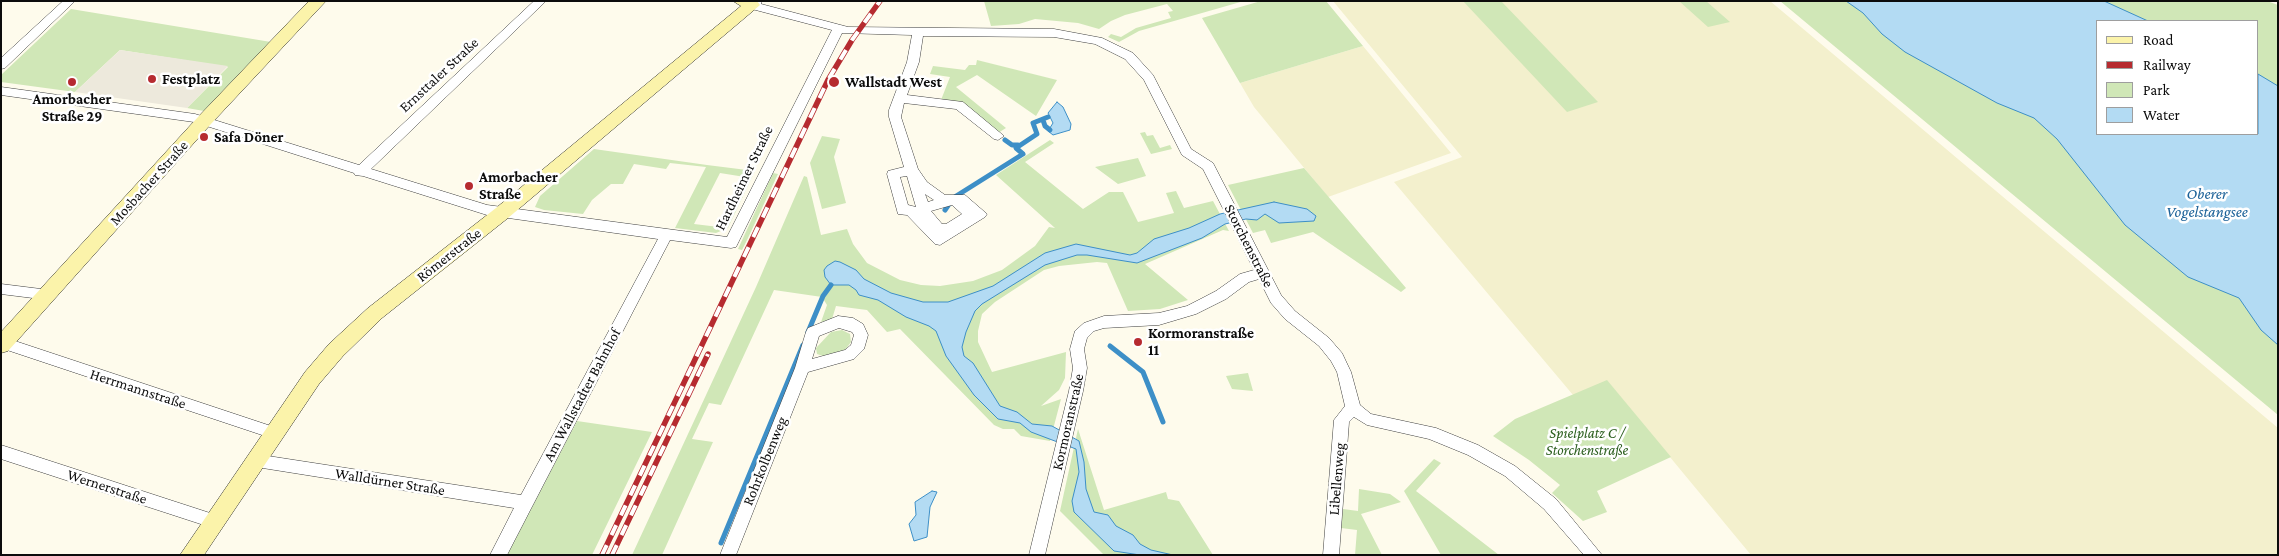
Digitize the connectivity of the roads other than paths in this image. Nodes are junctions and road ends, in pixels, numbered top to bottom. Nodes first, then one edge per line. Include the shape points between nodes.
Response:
1 (70, 1) edge
2 (318, 1) edge
3 (541, 1) edge
4 (750, 3) edge
5 (838, 29) junction
6 (918, 32) junction
7 (1, 65) edge
8 (1, 91) edge
9 (899, 98) junction
10 (204, 121) junction
11 (998, 136) dead end
12 (911, 170) junction
13 (360, 172) junction
14 (923, 208) dead end
15 (502, 213) junction
16 (666, 236) junction
17 (1263, 273) junction
18 (1, 289) edge
19 (49, 295) junction
20 (2, 344) edge
21 (802, 368) dead end
22 (1353, 408) junction
23 (274, 433) junction
24 (1, 452) edge
25 (255, 461) junction
26 (526, 503) junction
27 (213, 521) junction
28 (191, 555) edge
29 (498, 555) edge
30 (728, 555) edge
31 (1037, 555) edge
32 (1331, 555) edge
33 (1594, 555) edge

1 - 7 street
2 - 10 street, Mosbacher Straße
3 - 13 street, Ernsttaler Straße
4 - 5 street, Storchenstraße
4 - 15 street, Römerstraße
5 - 6 street, Storchenstraße
5 - 16 street, Hardheimer Straße via 731,243
6 - 9 street via 913,62
6 - 17 street, Storchenstraße via 1054,33 1084,37 1129,56 1149,78 1186,152 1208,166
8 - 10 street
9 - 11 street via 958,105
9 - 12 street via 895,117
10 - 13 street
10 - 19 street, Mosbacher Straße
12 - 12 street via 922,185 943,200 960,198 980,214 940,240 910,210 903,211 893,174
12 - 14 street
13 - 15 street
15 - 16 street, Hardheimer Straße
15 - 23 street, Römerstraße via 375,313 336,350
16 - 26 street, Am Wallstadter Bahnhof
17 - 22 street, Storchenstraße via 1276,298 1290,315 1324,342 1337,357
17 - 31 street, Kormoranstraße via 1245,278 1221,295 1175,316 1104,322 1089,327 1080,336 1077,349 1080,368
18 - 19 street
19 - 20 street, Mosbacher Straße
20 - 23 street, Herrmannstraße
21 - 30 street, Rohrkolbenweg
22 - 32 street, Libellenweg via 1342,420
22 - 33 street via 1367,419 1431,433 1474,450 1510,472 1550,504
23 - 25 street, Römerstraße
24 - 27 street, Wernerstraße
25 - 26 street, Walldürner Straße
25 - 27 street, Römerstraße
26 - 29 street, Am Wallstadter Bahnhof
27 - 28 street, Römerstraße

